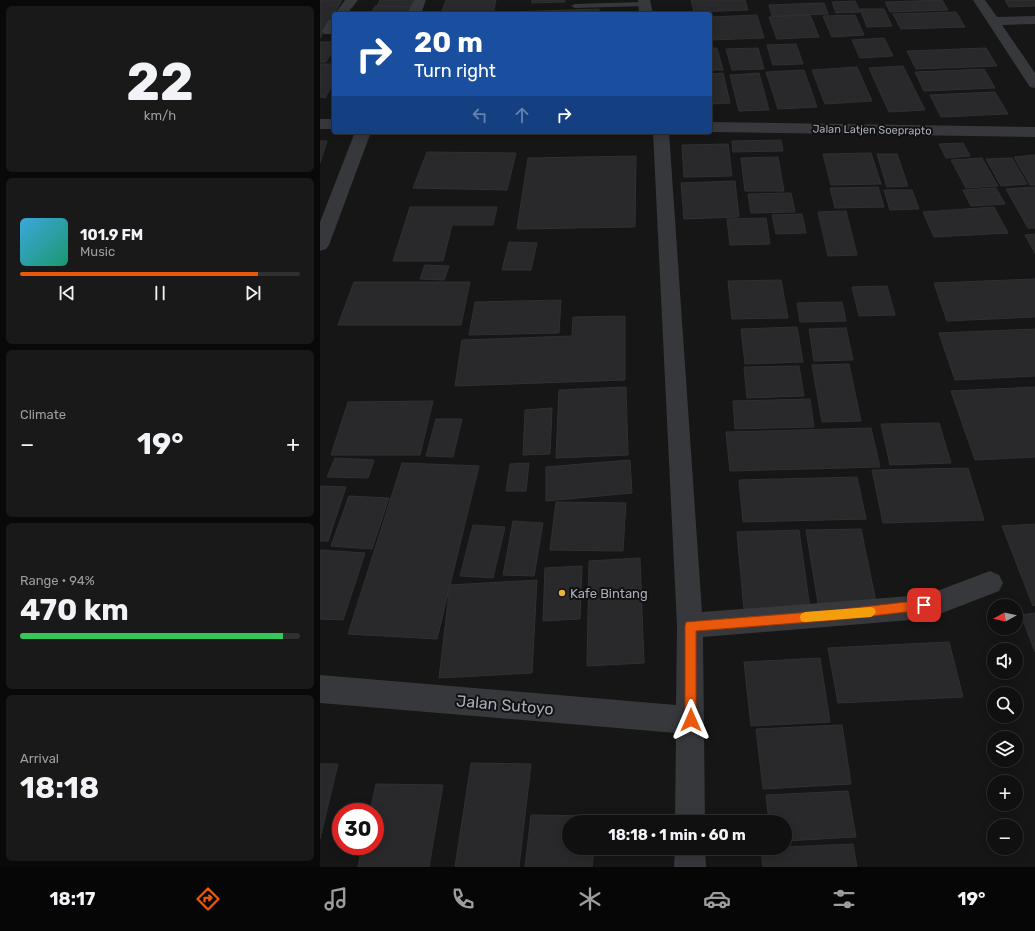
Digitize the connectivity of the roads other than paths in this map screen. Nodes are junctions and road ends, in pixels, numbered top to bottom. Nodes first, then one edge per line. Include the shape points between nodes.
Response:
1 (352, 0) edge
2 (420, 0) edge
3 (979, 0) edge
4 (575, 6) dead end
5 (645, 6) edge
6 (342, 12) edge
7 (415, 12) edge
8 (1035, 20) edge
9 (992, 21) junction
10 (1035, 84) edge
11 (320, 124) edge
12 (332, 124) edge
13 (712, 127) edge
14 (1035, 132) edge
15 (361, 134) edge
16 (661, 134) edge
17 (320, 245) edge
18 (990, 583) dead end
19 (690, 626) junction
20 (320, 690) edge
21 (691, 720) junction
22 (690, 815) edge
23 (690, 855) edge
24 (690, 867) edge

1 - 6 street
2 - 7 street
3 - 9 street
4 - 5 lane
8 - 9 street
9 - 10 street
11 - 12 street
13 - 14 street, Jalan Latjen Soeprapto
15 - 17 street
16 - 19 street
18 - 19 street via 937,603 910,608
19 - 21 street
20 - 21 street, Jalan Sutoyo
21 - 22 street
23 - 24 street

